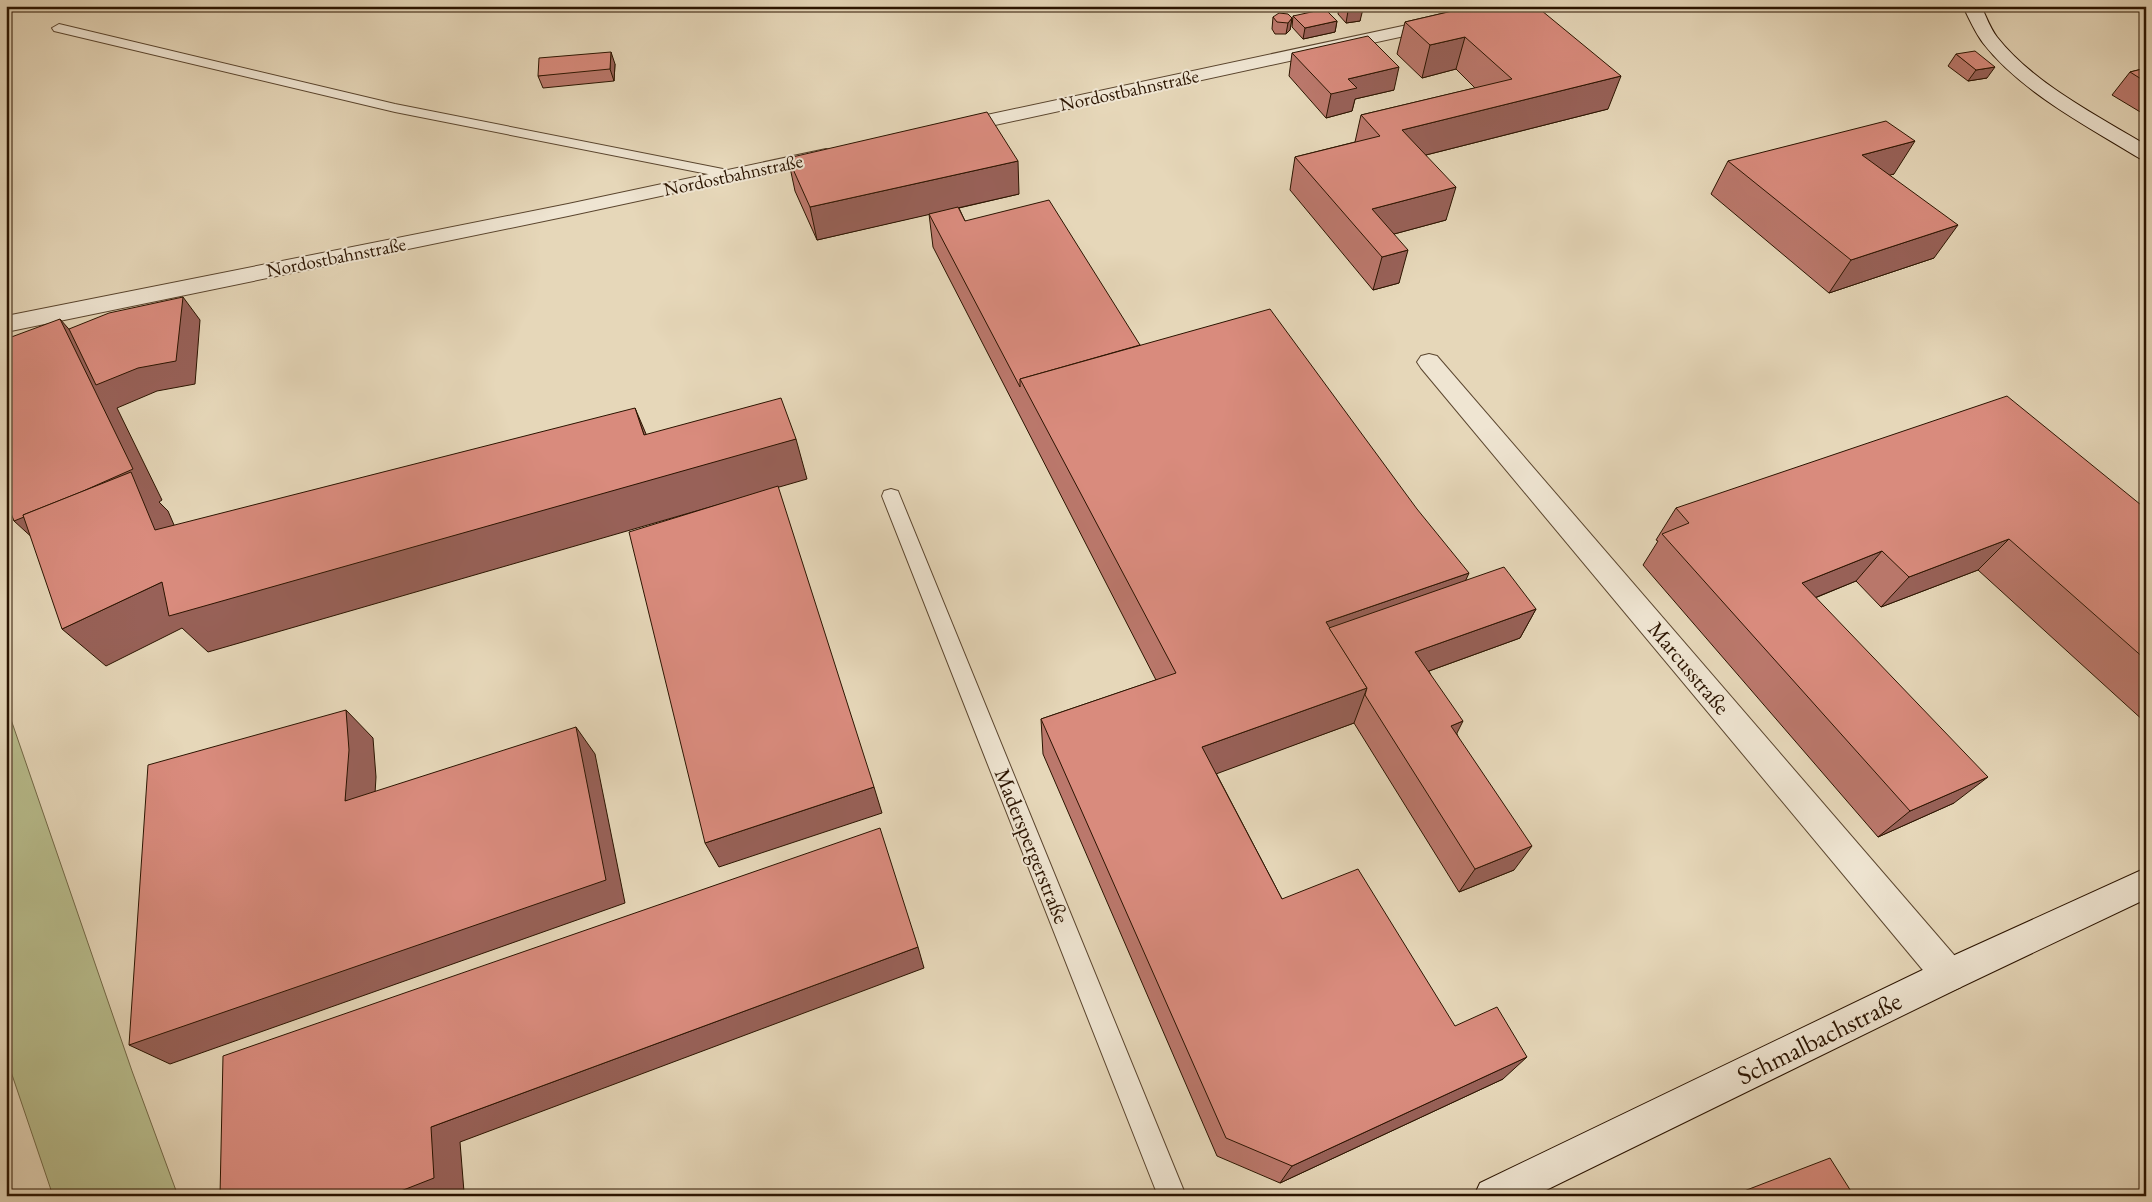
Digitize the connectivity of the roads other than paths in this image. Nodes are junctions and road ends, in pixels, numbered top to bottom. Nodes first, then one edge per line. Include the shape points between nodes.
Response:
1 (1972, 6) edge
2 (1459, 19) edge
3 (59, 28) dead end
4 (937, 131) edge
5 (840, 152) edge
6 (2146, 154) edge
7 (734, 175) junction
8 (6, 324) edge
9 (1429, 362) dead end
10 (891, 496) dead end
11 (2146, 883) edge
12 (1949, 975) junction
13 (1172, 1196) edge
14 (1493, 1196) edge

1 - 6 street via 1990,40 2014,63 2043,87
2 - 4 street, Nordostbahnstraße
3 - 7 lane via 396,108
5 - 7 street, Nordostbahnstraße
7 - 8 street, Nordostbahnstraße
9 - 12 street, Marcusstraße
10 - 13 lane, Maderspergerstraße
11 - 12 street, Schmalbachstraße
12 - 14 street, Schmalbachstraße

